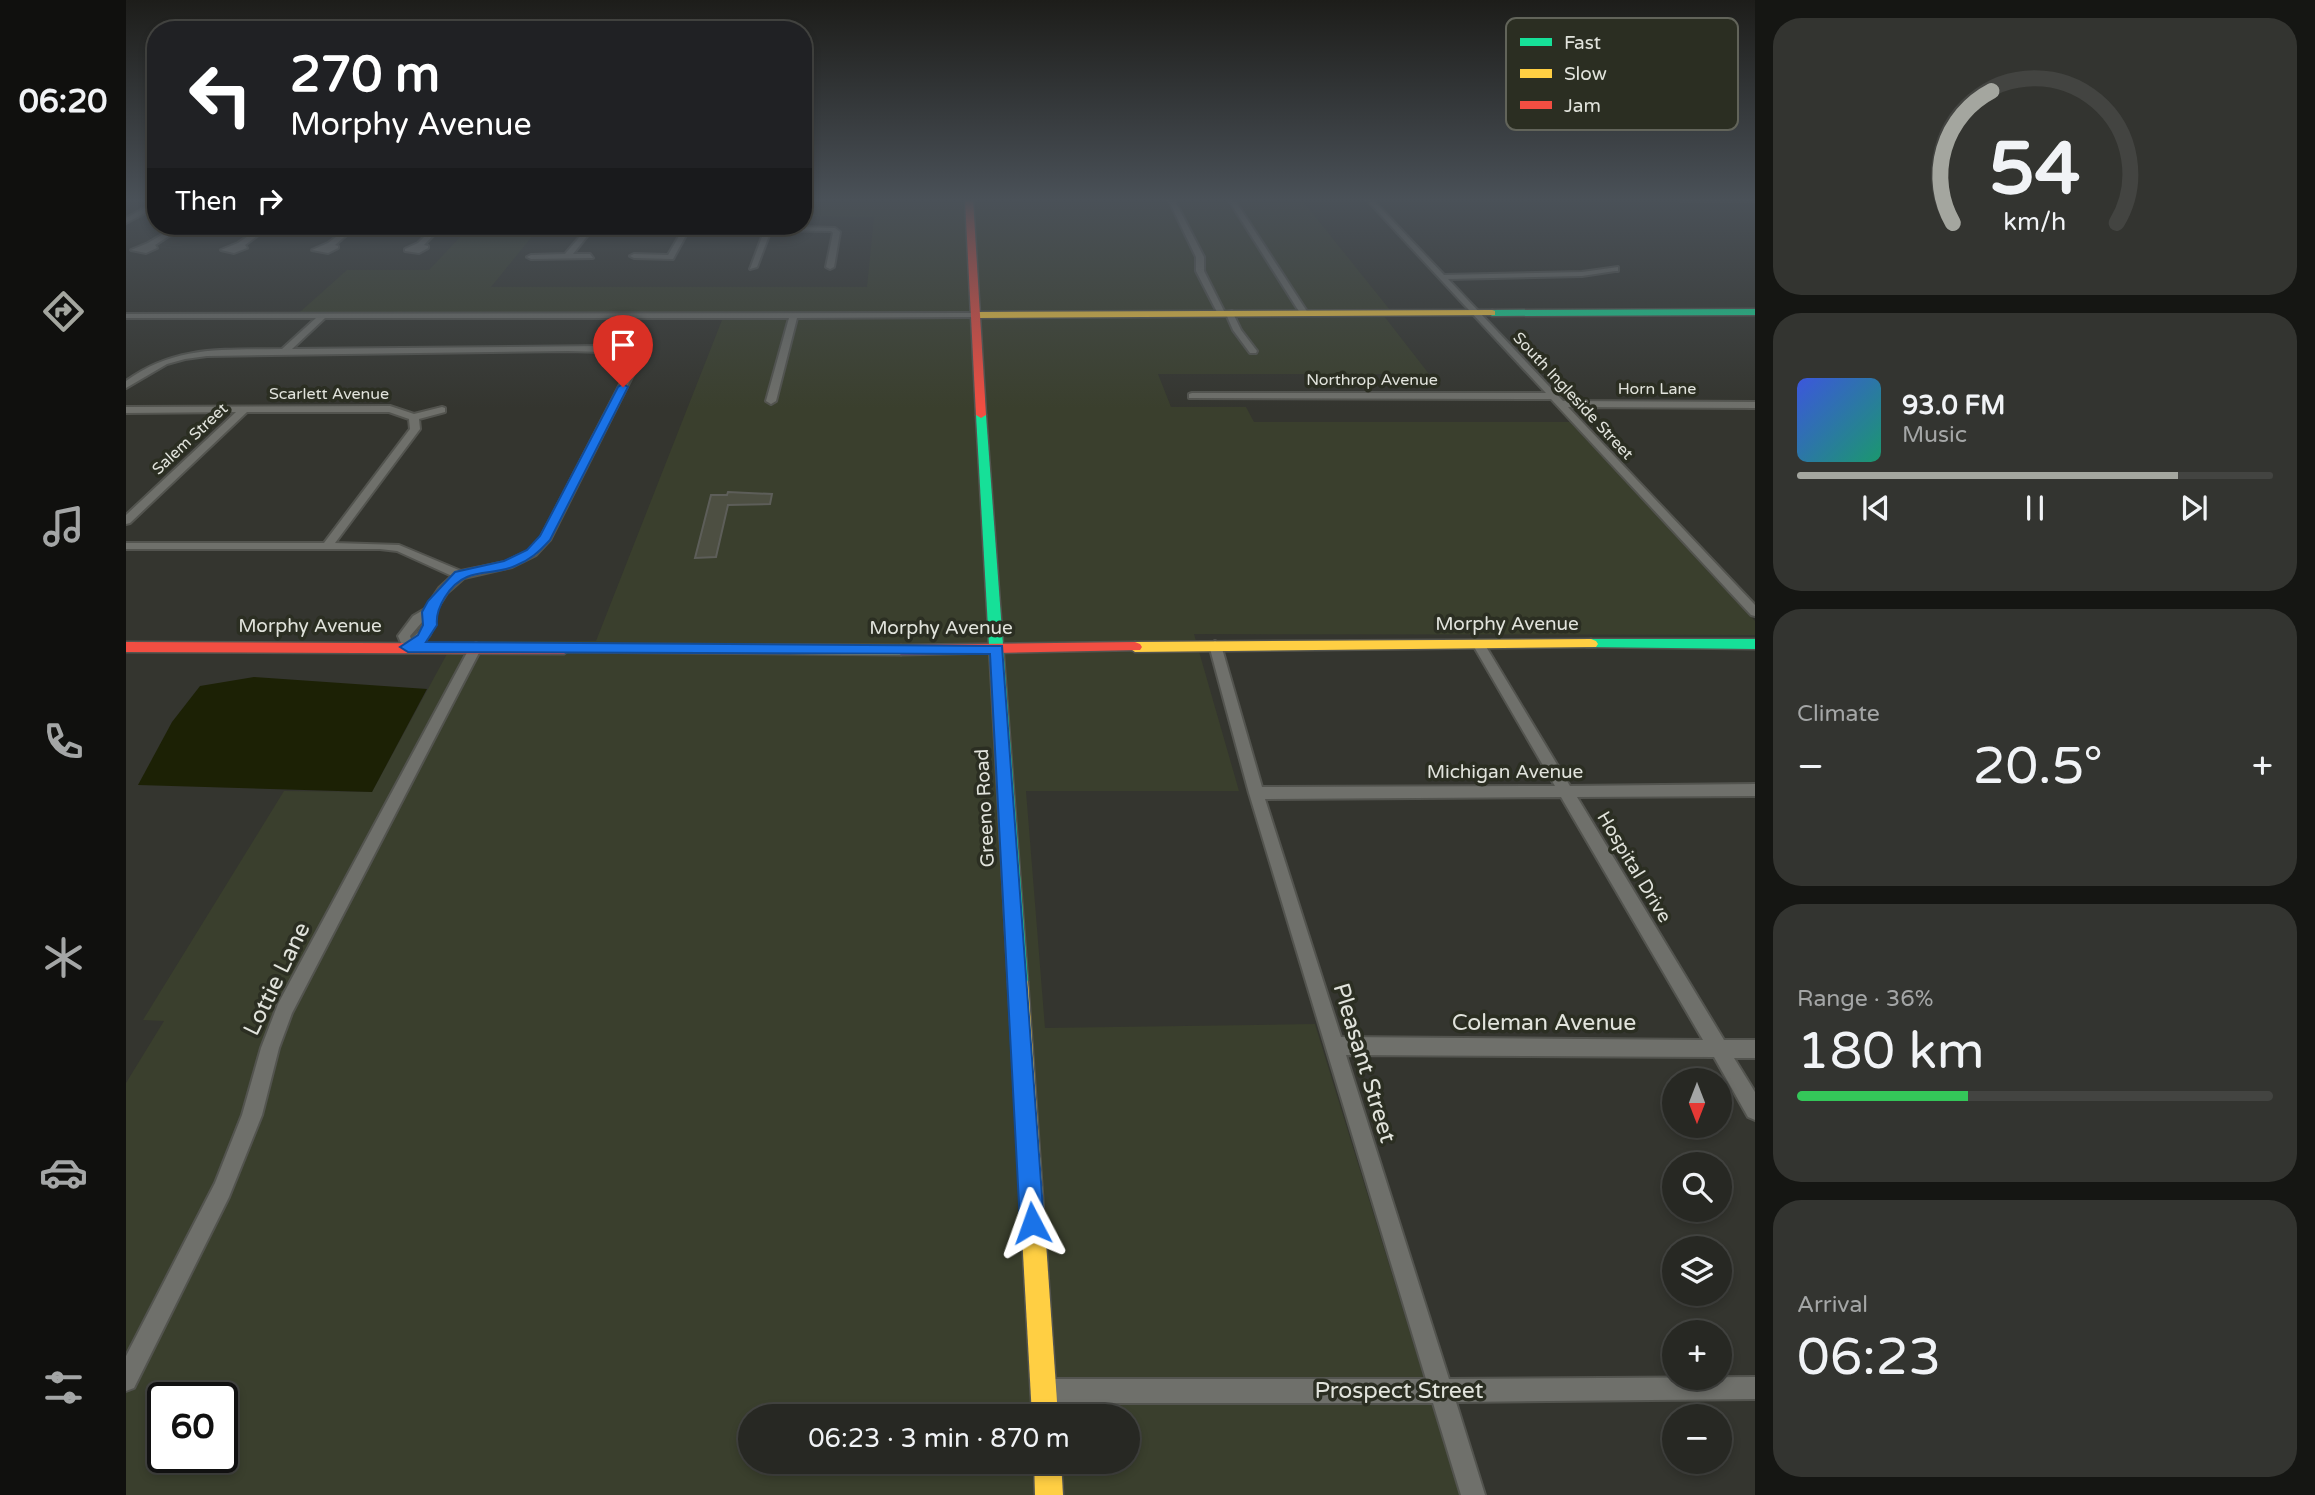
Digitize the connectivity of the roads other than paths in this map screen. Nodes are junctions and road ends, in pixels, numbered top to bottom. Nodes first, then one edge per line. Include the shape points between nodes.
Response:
1 (974, 269) edge
2 (1200, 269) edge
3 (1276, 269) edge
4 (1433, 269) edge
5 (1615, 269) dead end
6 (1441, 277) junction
7 (1755, 312) edge
8 (1304, 313) junction
9 (1475, 313) junction
10 (1225, 314) junction
11 (977, 315) junction
12 (126, 316) edge
13 (323, 316) junction
14 (793, 316) junction
15 (1253, 351) dead end
16 (284, 352) junction
17 (126, 385) edge
18 (1192, 396) dead end
19 (1552, 396) junction
20 (771, 401) dead end
21 (1559, 404) junction
22 (1755, 405) edge
23 (245, 409) junction
24 (126, 410) edge
25 (442, 410) dead end
26 (414, 417) junction
27 (126, 522) edge
28 (328, 545) junction
29 (126, 546) edge
30 (460, 575) junction
31 (1755, 612) edge
32 (1755, 644) edge
33 (1215, 645) junction
34 (1479, 645) junction
35 (408, 647) junction
36 (476, 647) junction
37 (126, 648) edge
38 (997, 650) junction
39 (1755, 790) edge
40 (1564, 791) junction
41 (1256, 793) junction
42 (1333, 1046) junction
43 (1718, 1048) junction
44 (1755, 1049) edge
45 (1755, 1110) edge
46 (126, 1380) edge
47 (1755, 1388) edge
48 (1043, 1391) junction
49 (1440, 1391) junction
50 (1044, 1404) edge
51 (1048, 1474) edge
52 (1049, 1495) edge
53 (1473, 1495) edge

1 - 11 street, Greeno Road
2 - 10 street
3 - 8 street
4 - 6 street, South Ingleside Street
5 - 6 street via 1583,274
6 - 9 street, South Ingleside Street
7 - 9 street
8 - 9 street
8 - 10 street
9 - 19 street, South Ingleside Street
10 - 11 street
10 - 15 street
11 - 14 street
11 - 38 street, Greeno Road
12 - 13 street
13 - 14 street
13 - 16 street
14 - 20 street
16 - 17 street via 180,356 157,363
16 - 30 street via 604,349 635,360 546,538 532,553 508,565
18 - 19 street, Northrop Avenue
19 - 21 street, South Ingleside Street
21 - 22 street, Horn Lane
21 - 31 street, South Ingleside Street
23 - 24 street, Scarlett Avenue
23 - 26 street, Scarlett Avenue via 390,409
23 - 27 street, Salem Street
25 - 26 street
26 - 28 street, Scarlett Avenue via 415,429
28 - 29 street
28 - 30 street via 399,548
30 - 35 street via 435,601 423,638
32 - 34 street, Morphy Avenue
33 - 34 street, Morphy Avenue
33 - 38 street, Morphy Avenue
33 - 41 street, Pleasant Street
34 - 40 street, Hospital Drive
35 - 36 street, Morphy Avenue
35 - 37 street, Morphy Avenue
36 - 38 street, Morphy Avenue
36 - 46 street, Lottie Lane via 284,1010 252,1115 222,1190
38 - 48 street, Greeno Road
39 - 40 street, Michigan Avenue
40 - 41 street, Michigan Avenue
40 - 43 street, Hospital Drive
41 - 42 street, Pleasant Street
42 - 43 street, Coleman Avenue
42 - 49 street, Pleasant Street
43 - 44 street, Coleman Avenue
43 - 45 street, Hospital Drive
47 - 49 street, Prospect Street
48 - 49 street, Prospect Street
48 - 50 street, Greeno Road
49 - 53 street, Pleasant Street
51 - 52 street

